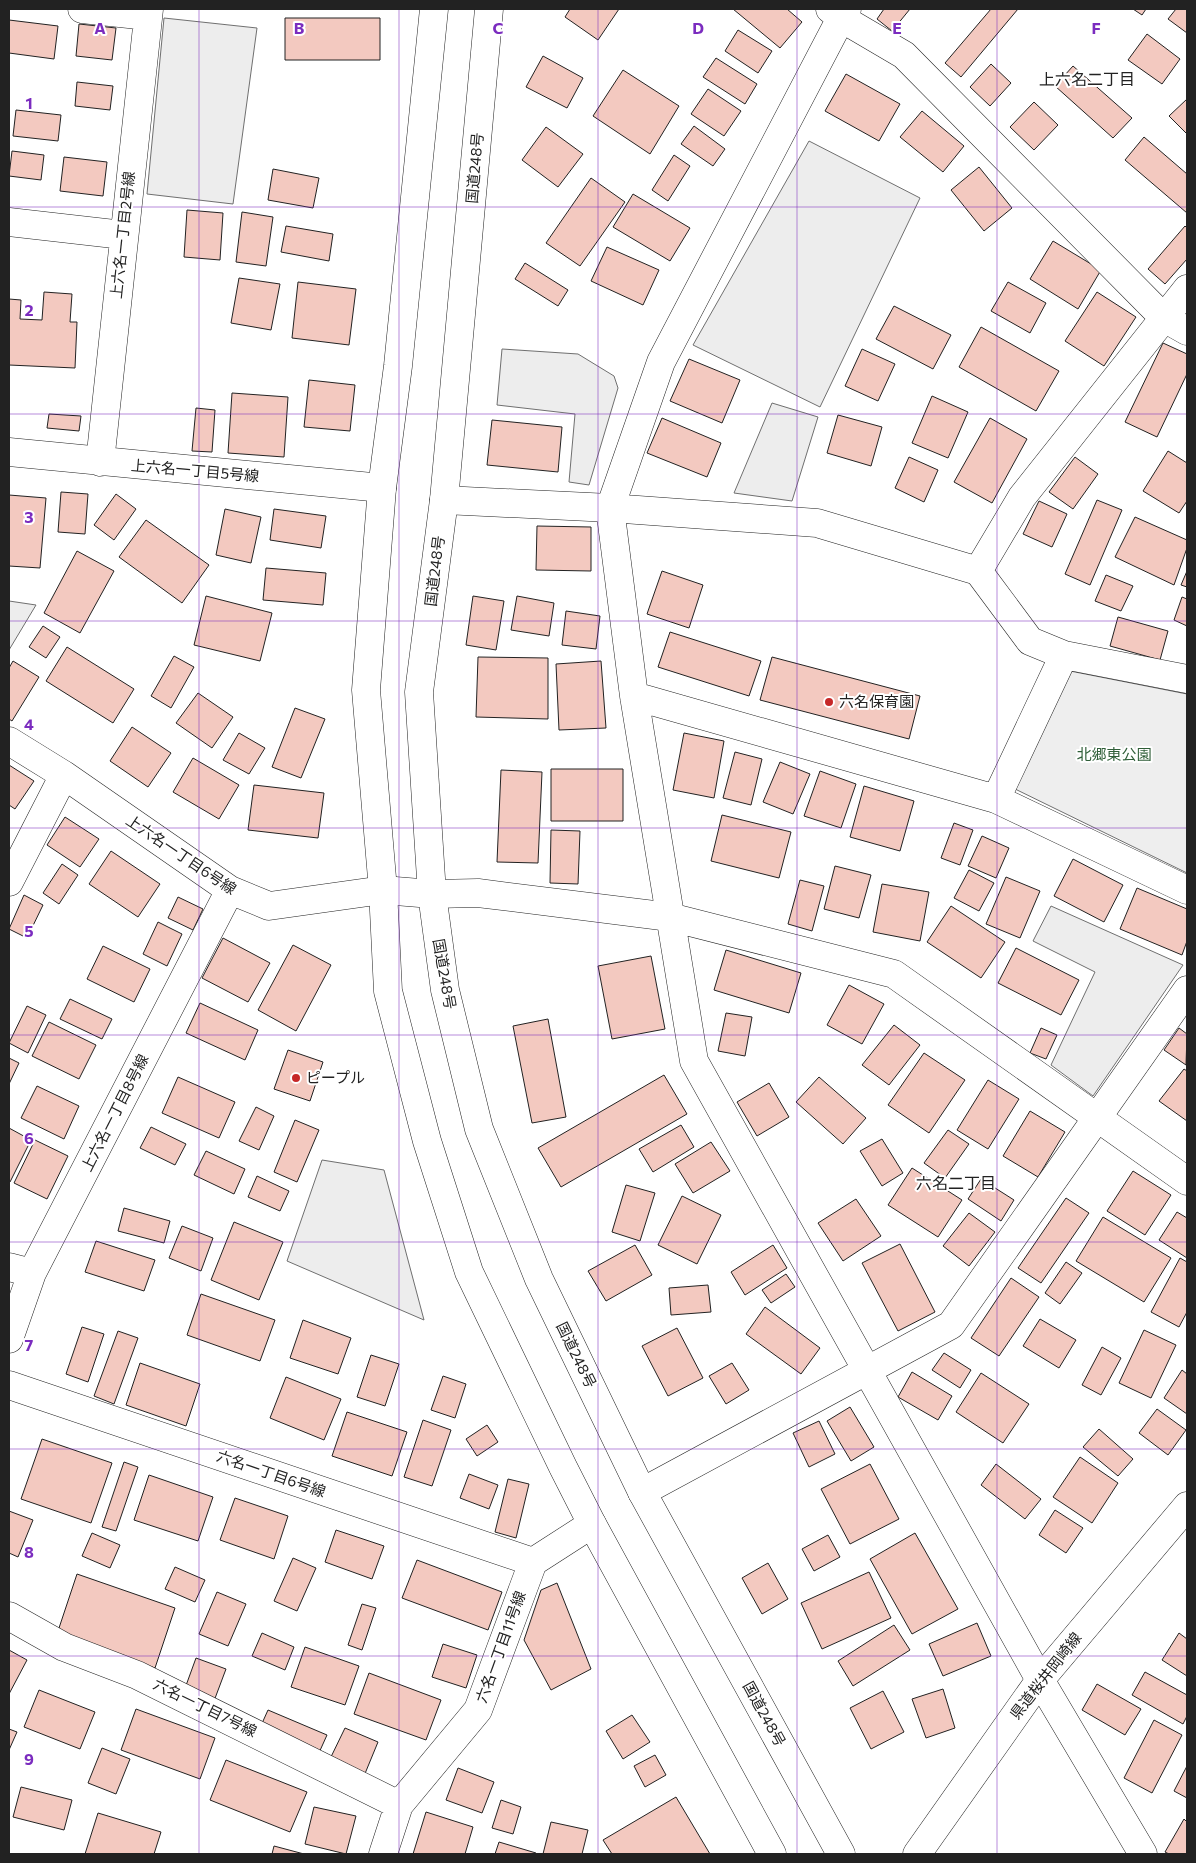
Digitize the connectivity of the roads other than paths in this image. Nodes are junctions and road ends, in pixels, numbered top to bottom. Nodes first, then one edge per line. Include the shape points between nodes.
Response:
1 (82, 9) edge
2 (434, 9) edge
3 (489, 9) edge
4 (148, 12) edge
5 (839, 12) edge
6 (9, 222) edge
7 (123, 235) junction
8 (1187, 289) edge
9 (1164, 318) junction
10 (1187, 331) edge
11 (9, 452) edge
12 (100, 462) junction
13 (382, 488) junction
14 (444, 500) junction
15 (610, 508) junction
16 (978, 571) junction
17 (1064, 654) junction
18 (1187, 679) edge
19 (634, 696) junction
20 (9, 741) edge
21 (64, 775) junction
22 (996, 799) junction
23 (9, 882) edge
24 (230, 890) junction
25 (383, 890) junction
26 (1187, 890) edge
27 (432, 894) junction
28 (670, 917) junction
29 (1187, 990) edge
30 (1097, 1116) junction
31 (1187, 1181) edge
32 (20, 1270) edge
33 (9, 1339) edge
34 (868, 1371) junction
35 (9, 1385) edge
36 (642, 1492) junction
37 (1187, 1506) edge
38 (592, 1524) junction
39 (533, 1562) junction
40 (9, 1616) edge
41 (1040, 1680) junction
42 (399, 1805) junction
43 (383, 1854) edge
44 (772, 1854) edge
45 (841, 1854) edge
46 (917, 1854) edge
47 (1143, 1854) edge

1 - 4 main road
2 - 13 main road via 398,366
3 - 14 main road, 国道248号
4 - 7 main road, 上六名一丁目2号線
5 - 9 main road via 904,55
5 - 15 main road via 661,362
6 - 7 main road
7 - 12 main road, 上六名一丁目2号線
8 - 9 main road
9 - 10 main road
9 - 16 main road via 1022,498
11 - 12 main road, 上六名一丁目5号線
12 - 13 main road, 上六名一丁目5号線
13 - 25 main road via 366,690
14 - 15 main road
14 - 27 main road, 国道248号 via 419,692
15 - 16 main road via 817,523
15 - 19 main road
16 - 17 main road via 1030,641
17 - 18 main road
17 - 22 main road
19 - 22 main road
19 - 28 main road
20 - 21 main road, 上六名一丁目6号線
21 - 23 main road
21 - 24 main road, 上六名一丁目6号線
22 - 26 main road
24 - 25 main road, 上六名一丁目6号線 via 269,906
24 - 32 main road, 上六名一丁目8号線
25 - 27 main road, 上六名一丁目6号線
25 - 38 main road via 388,991 427,1141 469,1272
27 - 28 main road, 上六名一丁目6号線 via 478,893
27 - 36 main road, 国道248号 via 445,990 479,1129 539,1280
28 - 30 main road, 上六名一丁目6号線 via 894,974
28 - 34 main road via 694,1061
29 - 30 main road
30 - 31 main road, 上六名一丁目6号線
30 - 34 main road via 951,1325
32 - 33 main road, 上六名一丁目8号線
34 - 36 main road
34 - 41 main road
35 - 39 main road, 六名一丁目6号線
36 - 45 main road, 国道248号
37 - 41 main road, 県道桜井岡崎線
38 - 39 main road
38 - 44 main road
39 - 42 main road, 六名一丁目11号線 via 478,1710
40 - 42 main road, 六名一丁目7号線 via 64,1647 137,1675
41 - 46 main road, 県道桜井岡崎線
41 - 47 main road
42 - 43 main road

